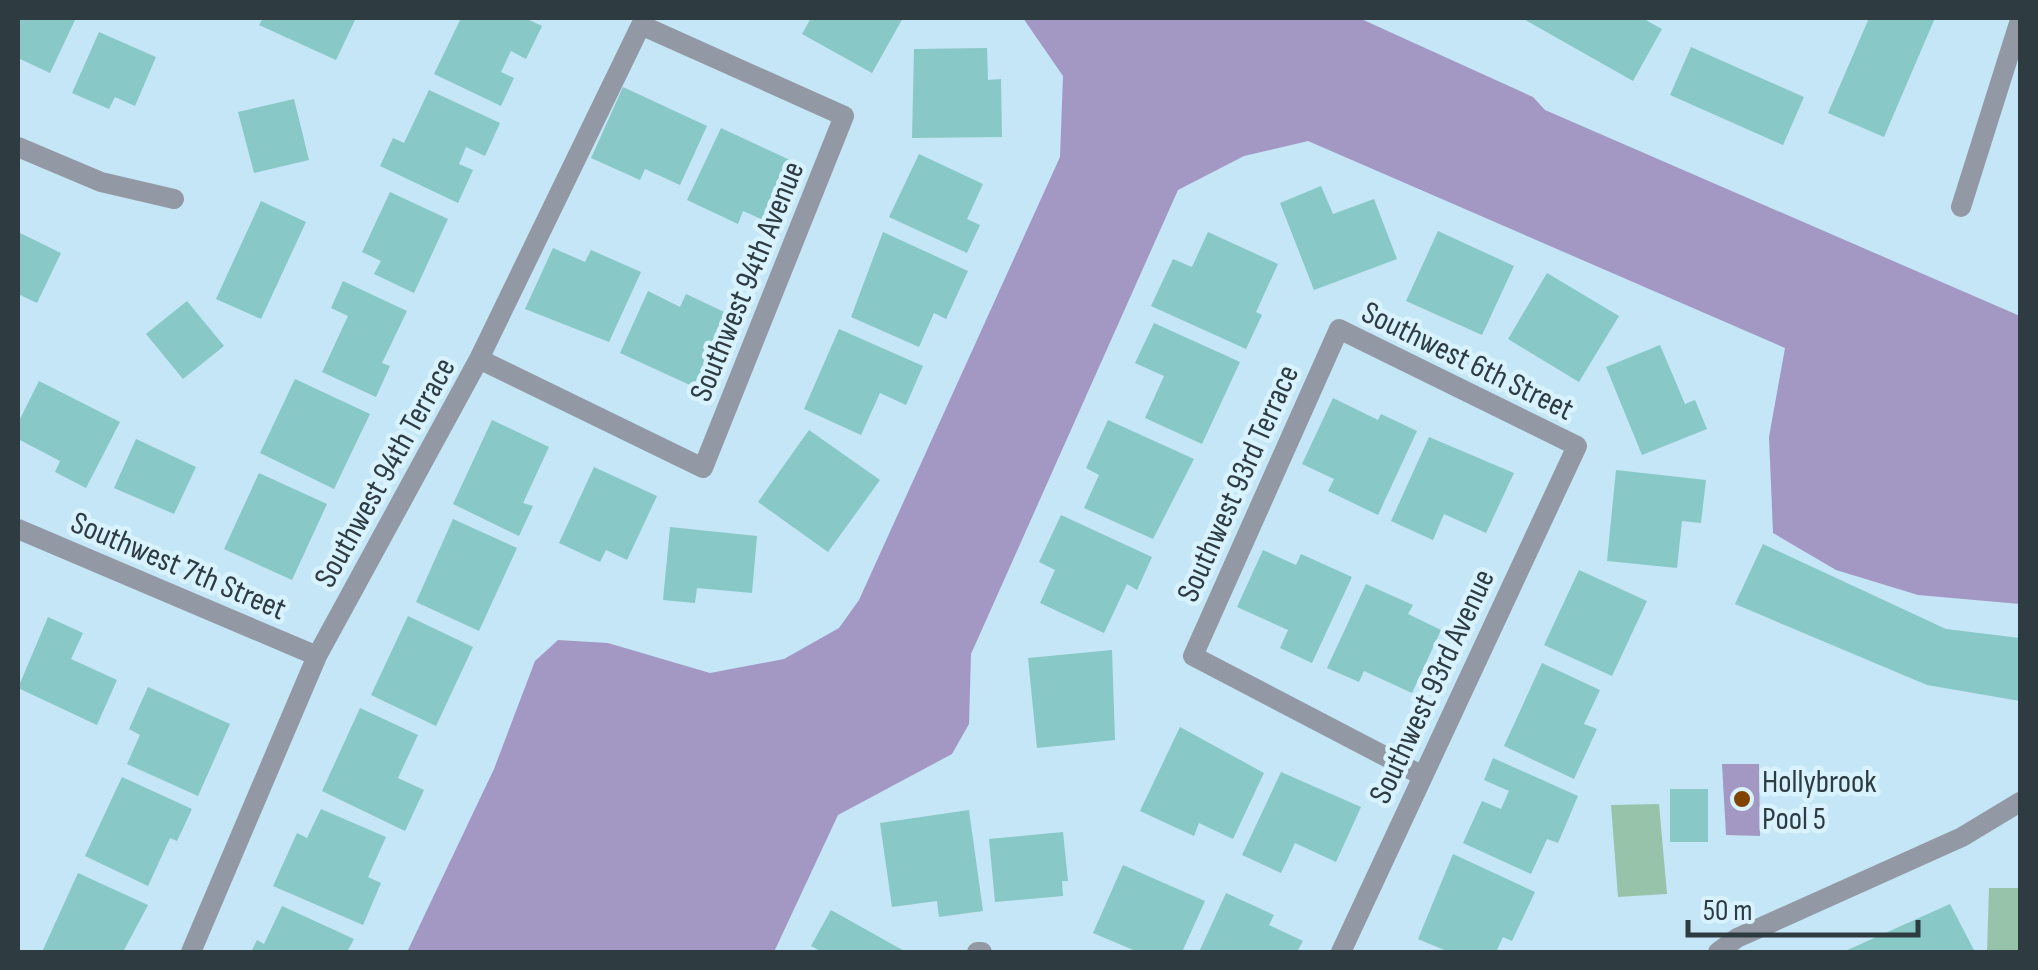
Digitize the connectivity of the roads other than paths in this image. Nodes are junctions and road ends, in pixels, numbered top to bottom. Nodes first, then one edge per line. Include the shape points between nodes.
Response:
1 (2020, 20) edge
2 (844, 116) joint
3 (18, 147) edge
4 (174, 199) dead end
5 (1961, 207) dead end
6 (1336, 335) joint
7 (480, 358) junction
8 (1576, 446) joint
9 (18, 529) edge
10 (318, 656) junction
11 (1422, 775) junction
12 (2020, 802) edge
13 (191, 952) edge
14 (1341, 952) edge
15 (1718, 952) edge

1 - 5 street
2 - 7 street, Southwest 94th Terrace via 642,25
2 - 7 street, Southwest 94th Avenue via 703,468
3 - 4 street via 100,182
6 - 8 street, Southwest 6th Street via 1339,329
6 - 11 street, Southwest 93rd Terrace via 1193,656
7 - 10 street, Southwest 94th Terrace
8 - 11 street, Southwest 93rd Avenue
9 - 10 street, Southwest 7th Street
10 - 13 street, Southwest 94th Terrace
11 - 14 street, Southwest 93rd Avenue
12 - 15 street via 1962,837

